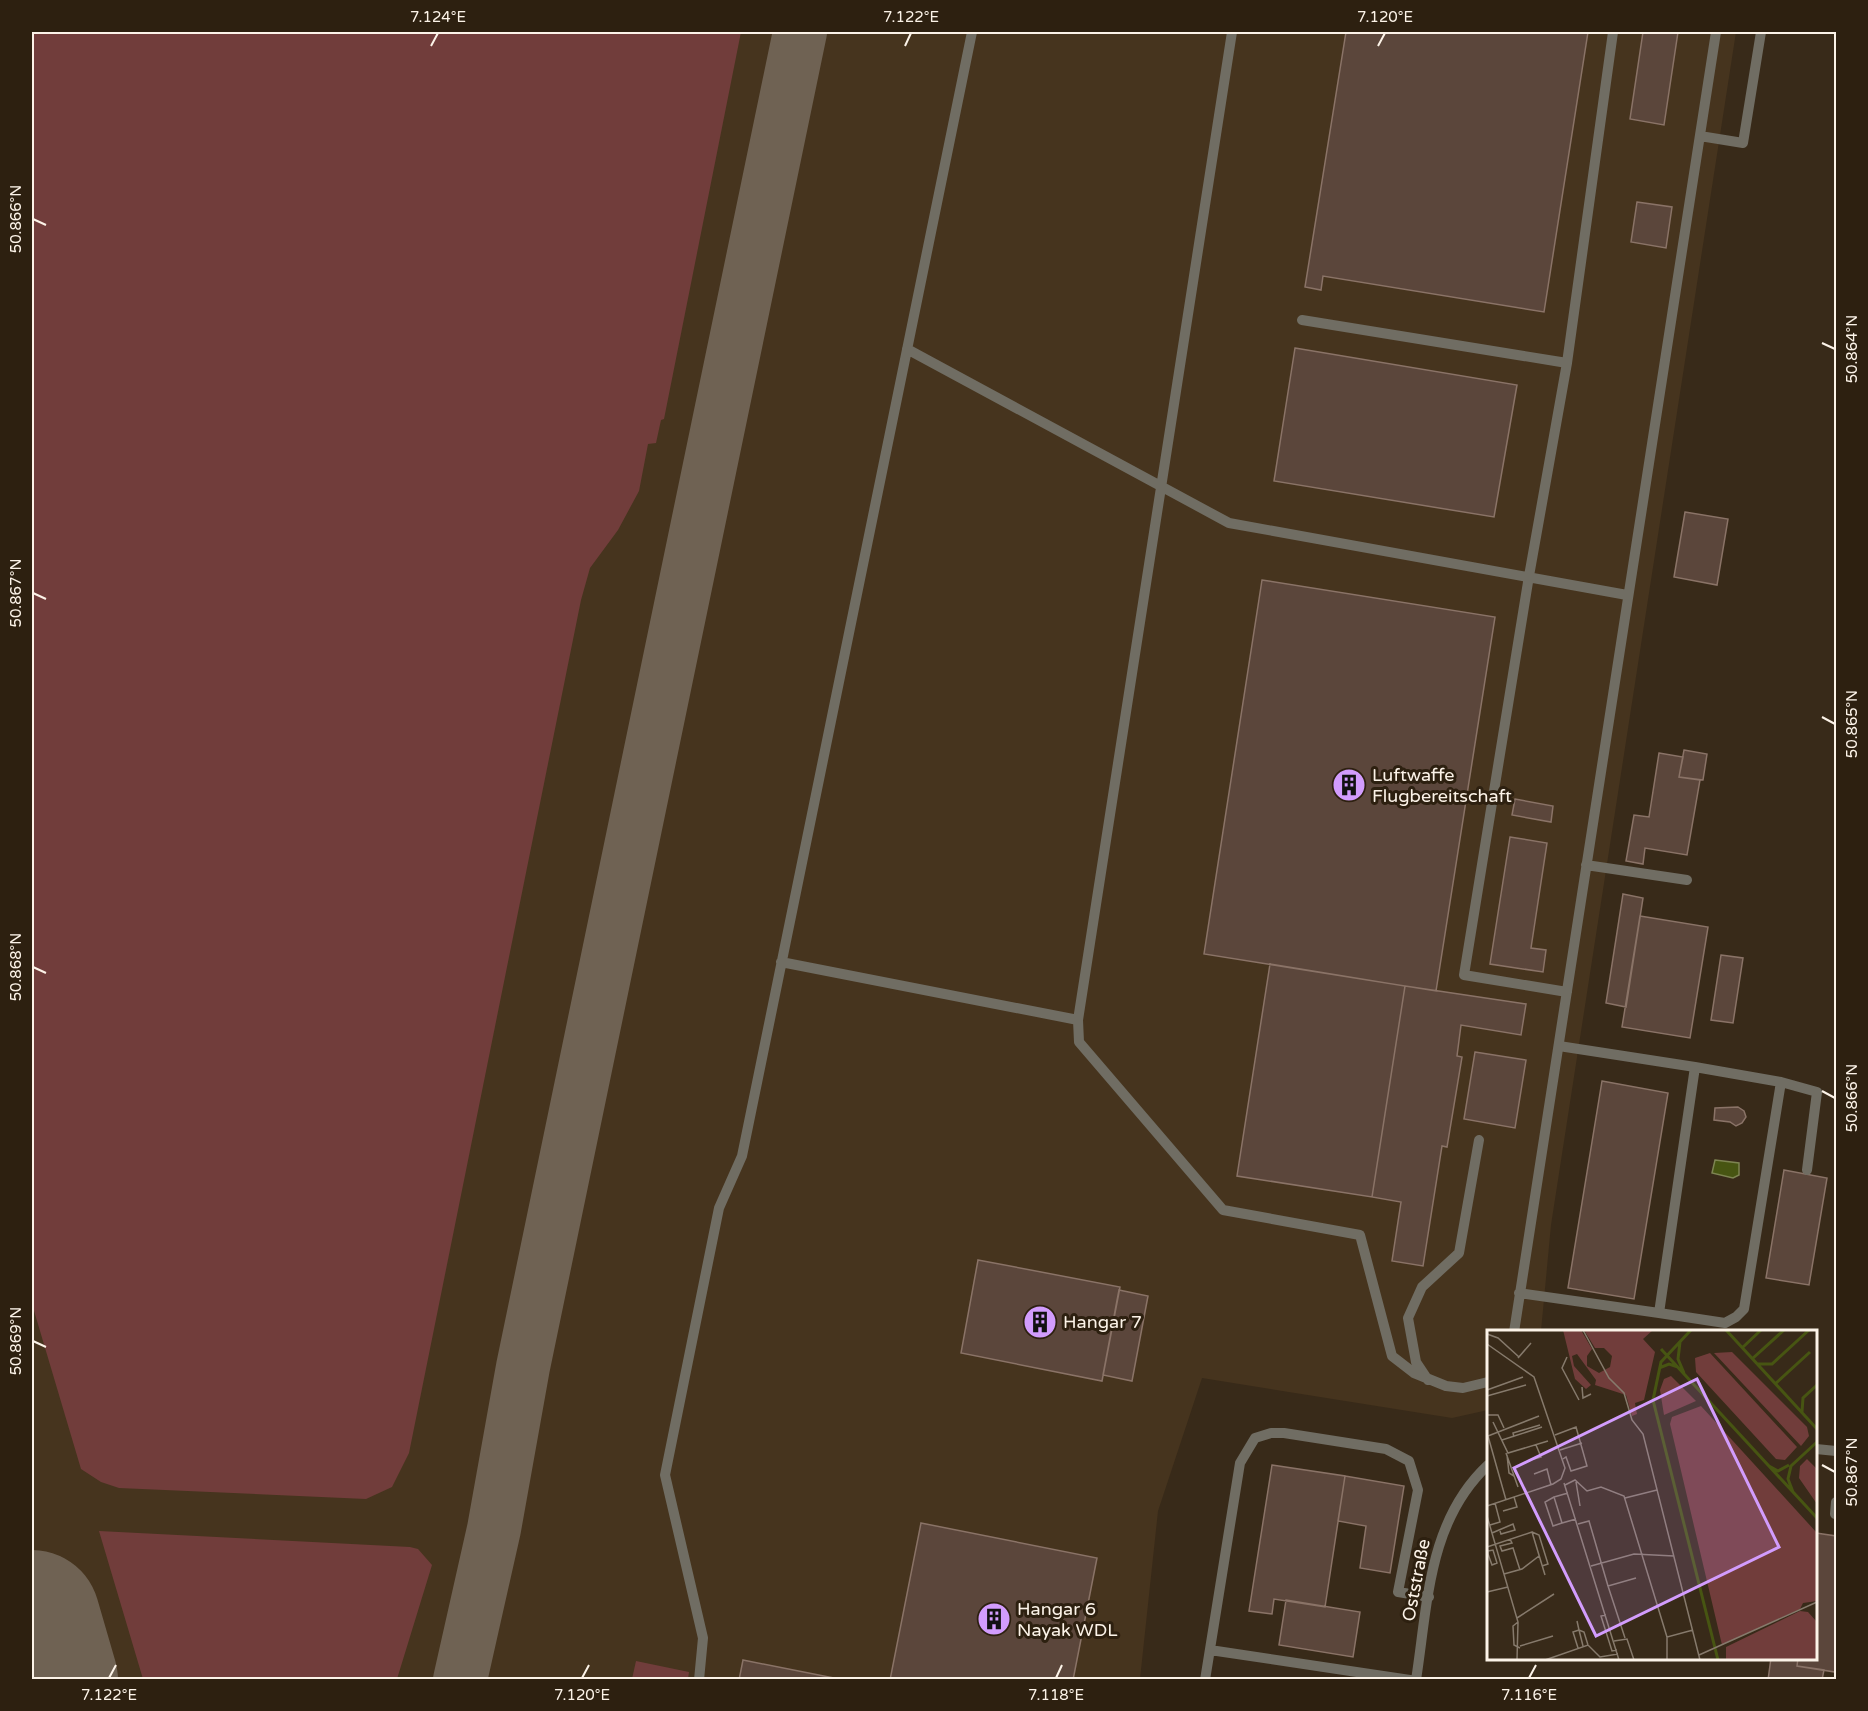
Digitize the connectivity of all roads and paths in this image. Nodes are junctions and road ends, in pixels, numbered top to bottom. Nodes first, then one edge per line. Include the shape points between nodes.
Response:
1 (972, 32) edge
2 (1232, 32) edge
3 (1613, 32) edge
4 (1716, 32) edge
5 (1761, 32) edge
6 (1700, 136) junction
7 (1302, 320) dead end
8 (907, 349) junction
9 (1567, 363) junction
10 (1161, 488) junction
11 (1529, 576) junction
12 (1627, 594) junction
13 (1586, 865) junction
14 (1687, 880) dead end
15 (781, 963) junction
16 (1567, 992) junction
17 (1078, 1020) junction
18 (1559, 1046) junction
19 (1695, 1067) junction
20 (1781, 1082) junction
21 (1479, 1140) dead end
22 (1807, 1170) dead end
23 (1519, 1293) junction
24 (1659, 1313) junction
25 (1514, 1330) edge
26 (1428, 1380) junction
27 (1487, 1382) edge
28 (1817, 1449) edge
29 (1836, 1451) edge
30 (1487, 1466) edge
31 (1836, 1502) edge
32 (1835, 1514) edge
33 (1429, 1597) junction
34 (1210, 1650) junction
35 (699, 1680) edge
36 (1205, 1680) edge
37 (1410, 1680) edge
38 (1416, 1680) edge

1 - 8 lane
2 - 10 lane
3 - 9 lane
4 - 6 lane
5 - 6 lane via 1743,143
6 - 12 lane
7 - 9 lane
8 - 10 lane
8 - 15 lane
9 - 11 lane
10 - 11 lane via 1229,523
10 - 17 lane
11 - 12 lane
11 - 16 lane via 1464,975
12 - 13 lane
13 - 14 lane
13 - 16 lane
15 - 17 lane
15 - 35 lane via 742,1156 719,1208 665,1475 703,1638
16 - 18 lane
17 - 26 lane via 1078,1042 1223,1209 1360,1235 1392,1356
18 - 19 lane
18 - 23 lane
19 - 20 lane
19 - 24 lane
20 - 22 lane via 1817,1092
20 - 24 lane via 1744,1309 1725,1323
21 - 26 lane via 1459,1253 1422,1287 1408,1318 1416,1362
23 - 24 lane
23 - 25 lane
26 - 27 lane via 1463,1388
28 - 29 lane
30 - 33 lane, Oststraße via 1462,1493 1450,1514 1438,1543
31 - 32 lane
33 - 34 lane via 1398,1592 1418,1490 1409,1461 1386,1449 1271,1433 1255,1438 1240,1463
33 - 38 lane, Oststraße
34 - 36 lane
34 - 37 lane

